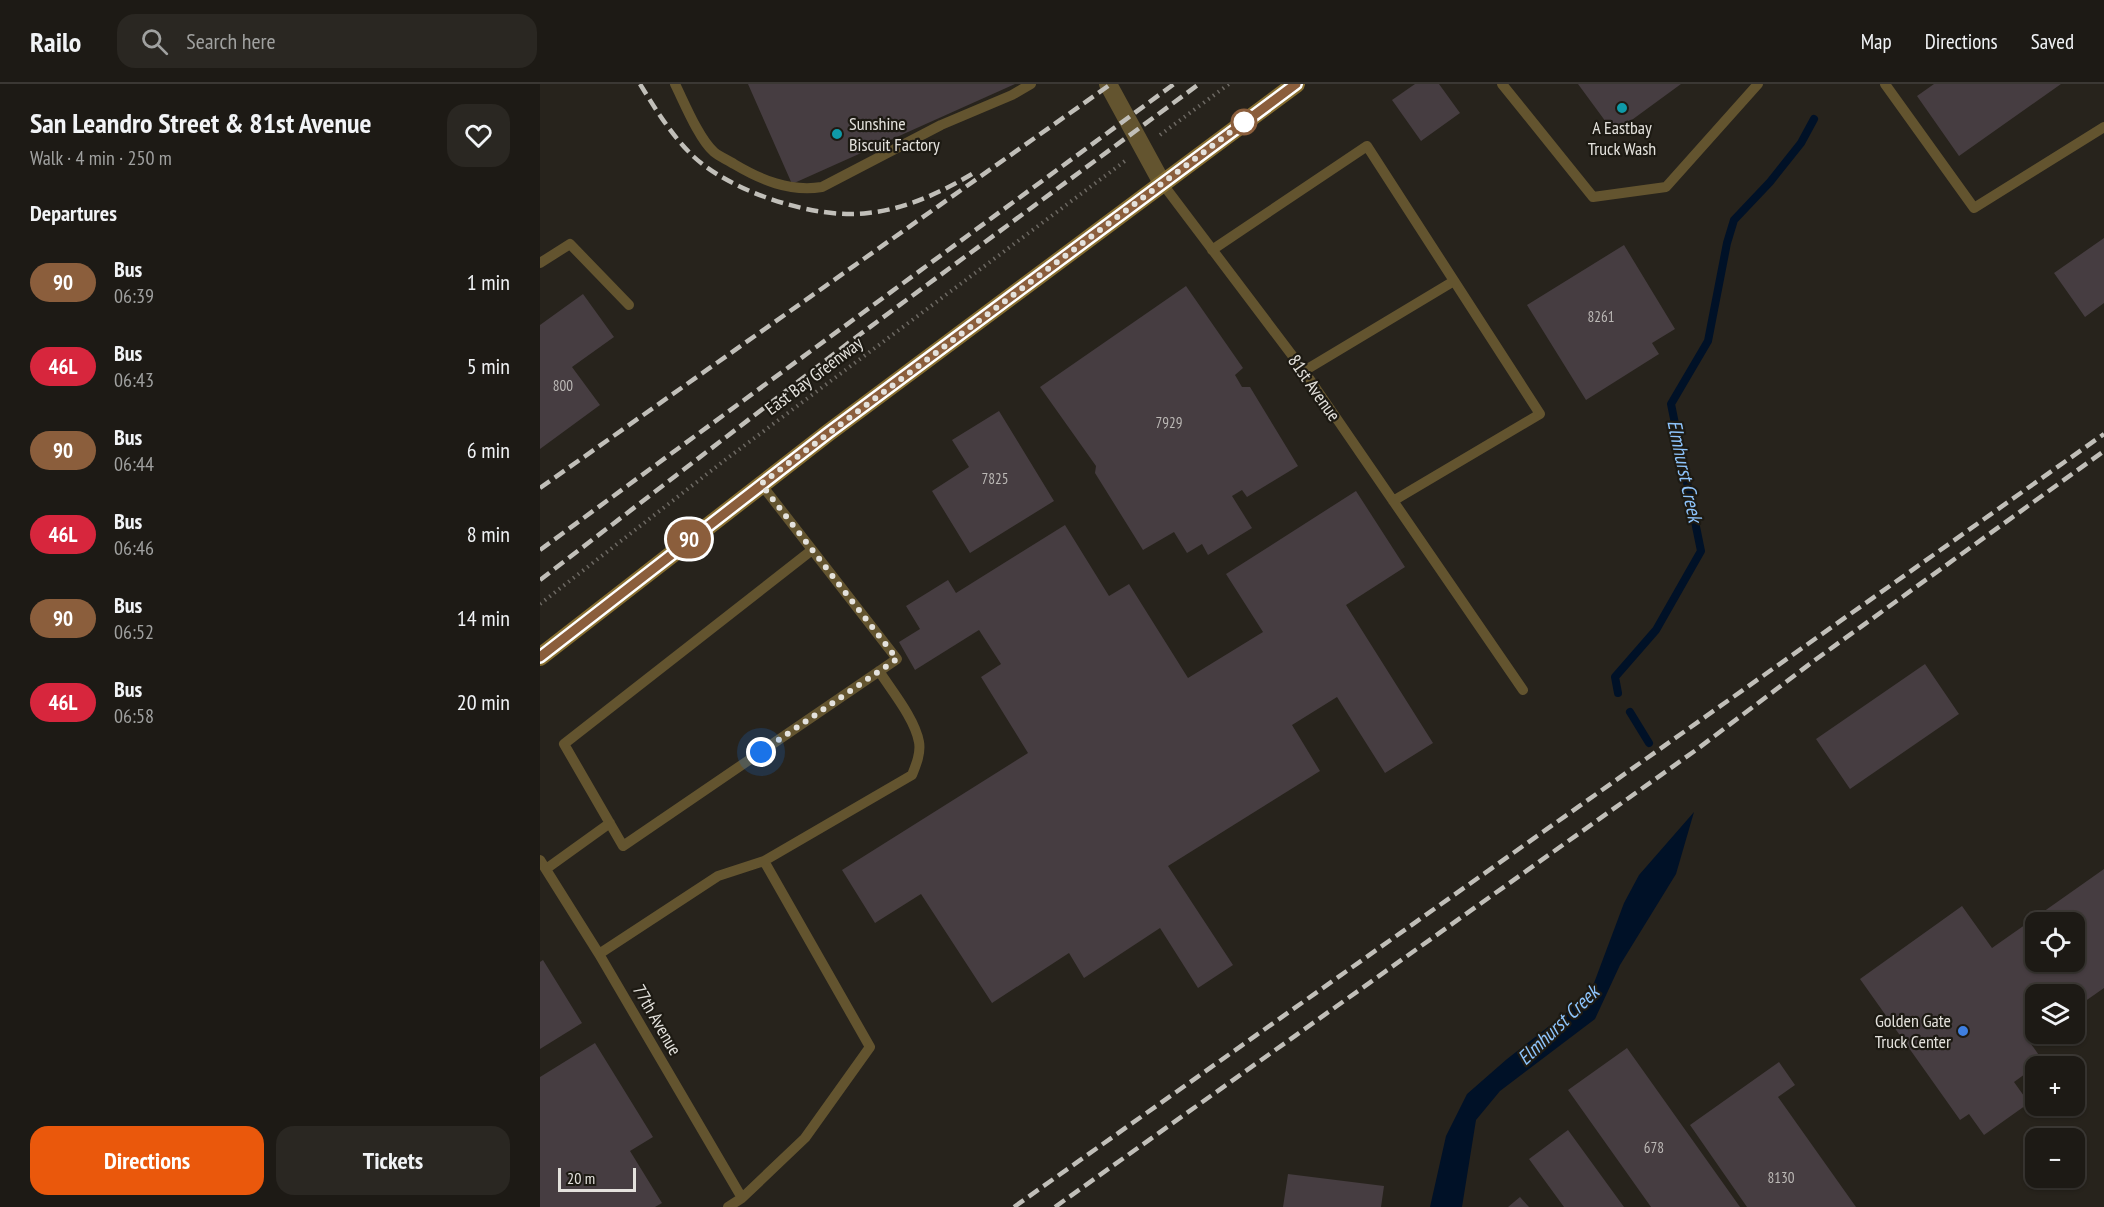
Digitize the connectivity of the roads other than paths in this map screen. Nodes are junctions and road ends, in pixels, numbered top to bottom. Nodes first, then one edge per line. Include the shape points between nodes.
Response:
1 (675, 84) edge
2 (1031, 84) edge
3 (1108, 84) edge
4 (1296, 84) edge
5 (1502, 84) edge
6 (1758, 84) edge
7 (1885, 84) edge
8 (2104, 127) edge
9 (1162, 183) junction
10 (1212, 250) junction
11 (540, 263) edge
12 (1454, 281) junction
13 (629, 305) dead end
14 (1304, 371) junction
15 (761, 484) junction
16 (1393, 501) junction
17 (812, 550) junction
18 (540, 657) edge
19 (879, 671) junction
20 (1523, 690) dead end
21 (610, 823) junction
22 (764, 861) junction
23 (543, 864) edge
24 (599, 954) junction
25 (742, 1198) junction
26 (728, 1207) edge

1 - 2 lane via 713,151 758,178 789,187 812,188 822,187 941,125
3 - 9 street, 81st Avenue
4 - 9 main road
5 - 6 lane via 1593,197 1666,187
7 - 8 lane via 1974,208
9 - 10 lane, 81st Avenue
9 - 15 main road
10 - 12 lane via 1367,146
10 - 14 lane, 81st Avenue
11 - 13 lane via 570,244
12 - 14 lane
12 - 16 lane via 1540,414
14 - 16 lane, 81st Avenue
15 - 17 lane
15 - 18 main road
16 - 20 lane, 81st Avenue
17 - 19 lane via 897,659
17 - 21 lane via 564,744
19 - 21 lane via 623,846
19 - 22 lane via 914,725 920,744 912,775
21 - 23 lane
22 - 24 lane via 718,876
22 - 25 lane via 870,1047 805,1138
23 - 24 lane, 77th Avenue
24 - 25 lane, 77th Avenue
25 - 26 lane

